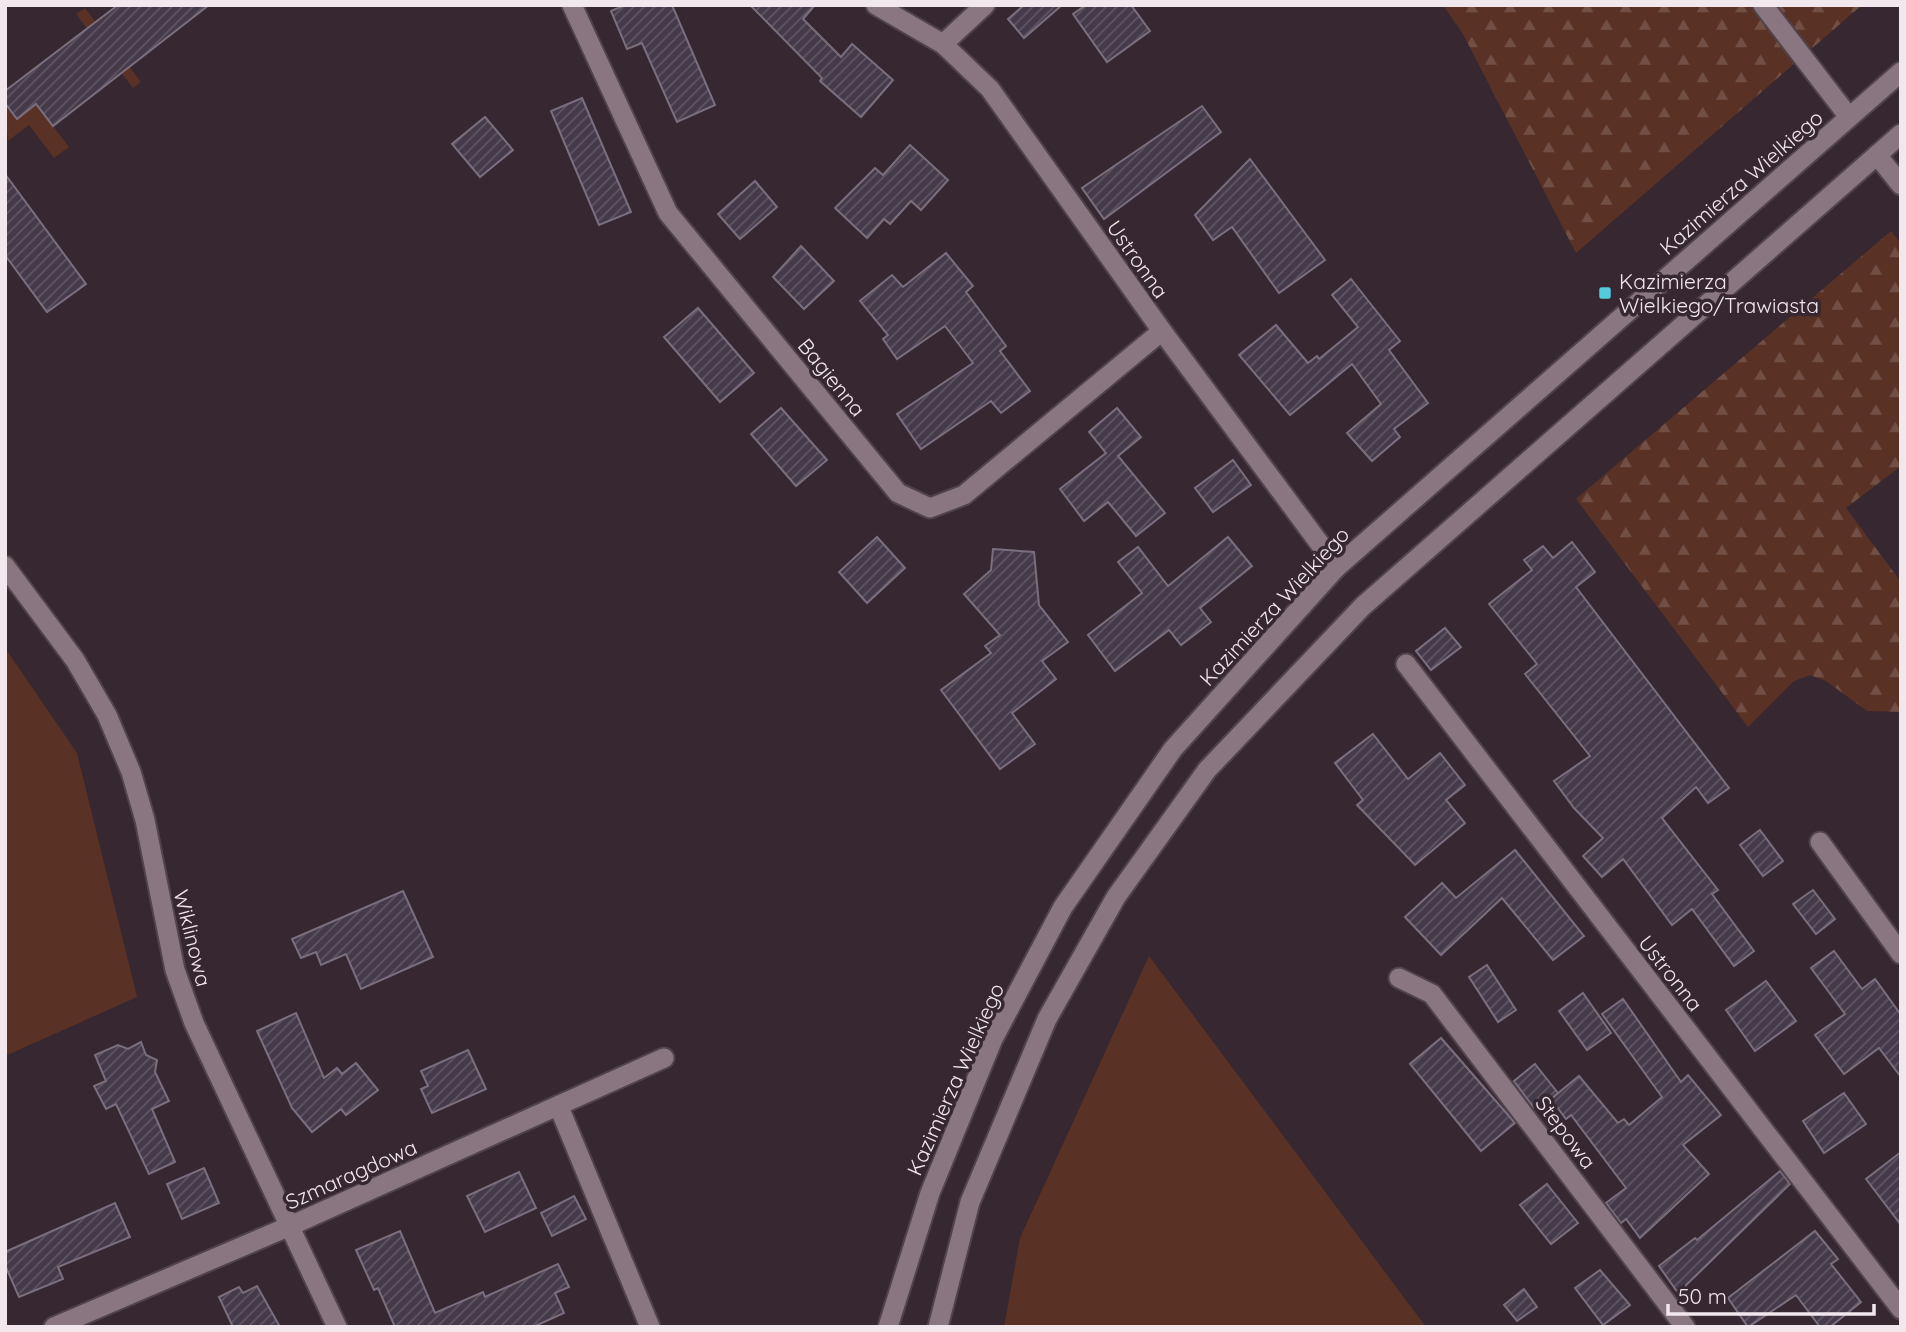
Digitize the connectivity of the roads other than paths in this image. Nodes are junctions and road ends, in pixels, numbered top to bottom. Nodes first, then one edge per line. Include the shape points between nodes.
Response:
1 (572, 5) edge
2 (876, 5) edge
3 (985, 5) edge
4 (1763, 5) edge
5 (943, 44) junction
6 (1901, 72) edge
7 (1849, 117) junction
8 (1901, 134) edge
9 (1877, 155) junction
10 (1901, 184) edge
11 (1162, 331) junction
12 (5, 566) edge
13 (1337, 567) junction
14 (1406, 664) dead end
15 (1820, 842) dead end
16 (1901, 954) edge
17 (1399, 978) dead end
18 (664, 1058) dead end
19 (559, 1107) junction
20 (290, 1226) junction
21 (1901, 1309) edge
22 (54, 1327) edge
23 (337, 1327) edge
24 (650, 1327) edge
25 (888, 1327) edge
26 (938, 1327) edge
27 (1685, 1327) edge

1 - 11 street, Bagienna via 668,213 898,493 930,508 964,495
2 - 5 street, Ustronna
3 - 5 street
4 - 7 street
5 - 11 street, Ustronna via 990,89
6 - 7 street, Kazimierza Wielkiego
7 - 13 street, Kazimierza Wielkiego
8 - 9 street
9 - 10 street
9 - 26 street via 1363,606 1207,770 1116,897 1047,1019 970,1202
11 - 13 street, Ustronna
12 - 20 street, Wiklinowa via 75,660 107,715 145,820 182,991 209,1060
13 - 25 street, Kazimierza Wielkiego via 1173,749 1063,907 993,1039 930,1193
14 - 21 street, Ustronna
15 - 16 street
17 - 27 street, Stepowa via 1432,994
18 - 19 street, Szmaragdowa
19 - 20 street, Szmaragdowa
19 - 24 street
20 - 22 street, Szmaragdowa
20 - 23 street, Wiklinowa

